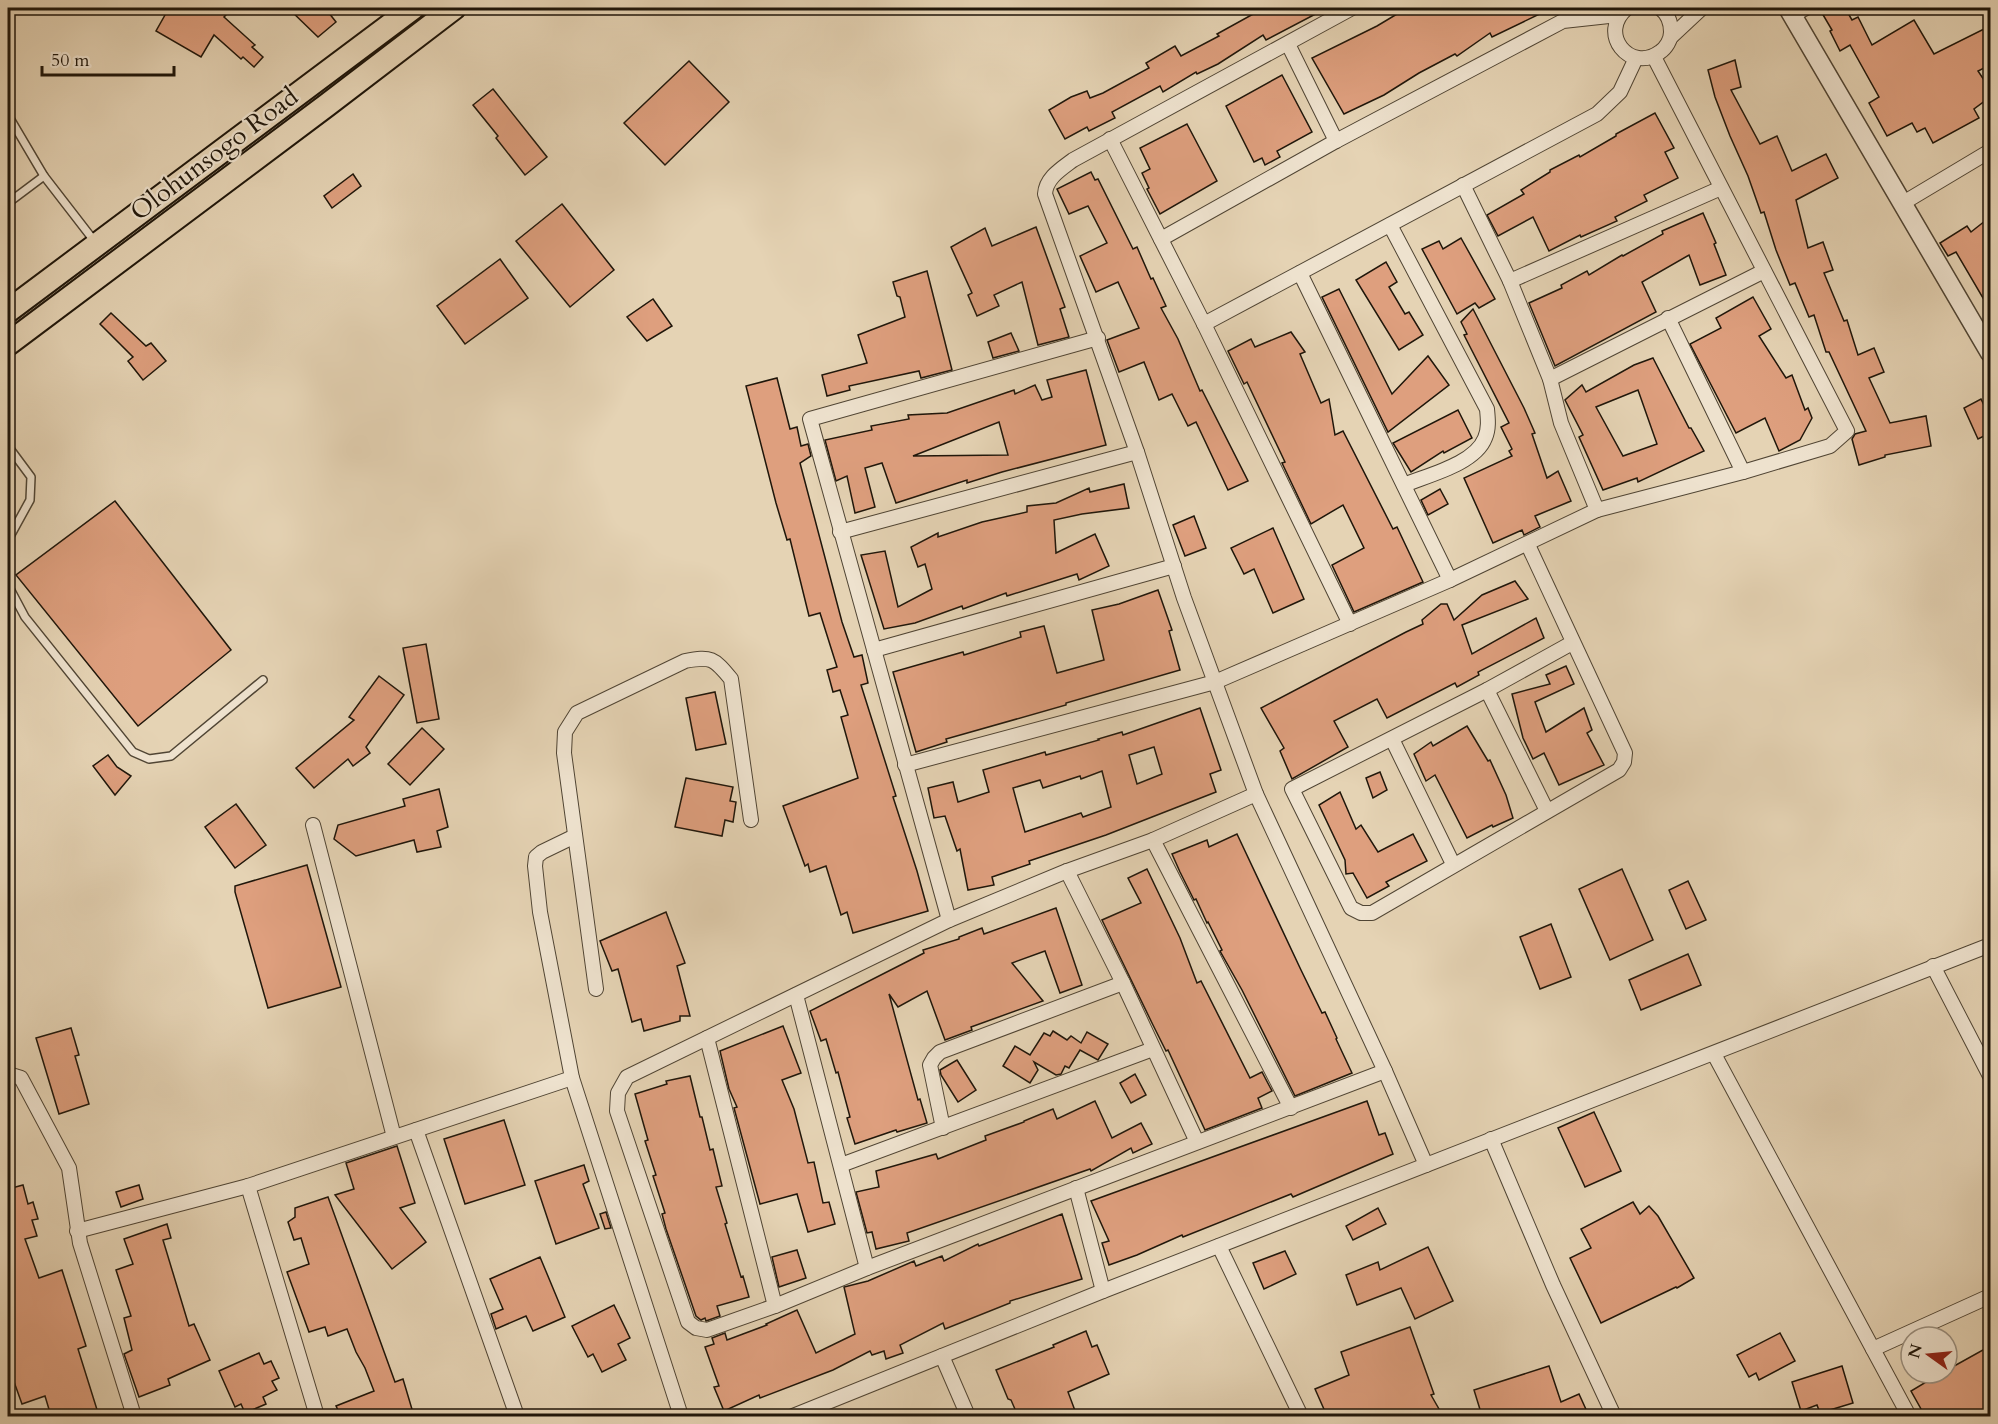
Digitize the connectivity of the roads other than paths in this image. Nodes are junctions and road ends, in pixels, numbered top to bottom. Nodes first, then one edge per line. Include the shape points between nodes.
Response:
1 (413, 8) edge
2 (454, 8) edge
3 (1352, 8) edge
4 (1660, 8) edge
5 (1702, 8) edge
6 (1795, 10) edge
7 (1623, 11) edge
8 (1671, 37) junction
9 (1288, 44) junction
10 (1654, 57) junction
11 (1636, 58) junction
12 (8, 115) edge
13 (1110, 139) junction
14 (1336, 141) junction
15 (1990, 151) edge
16 (44, 176) junction
17 (1463, 185) junction
18 (1721, 188) junction
19 (8, 203) edge
20 (1903, 203) junction
21 (1390, 225) junction
22 (1161, 239) junction
23 (97, 244) junction
24 (1764, 271) junction
25 (1300, 273) junction
26 (1510, 282) junction
27 (8, 311) edge
28 (1668, 318) junction
29 (1204, 324) junction
30 (1098, 338) junction
31 (8, 344) edge
32 (1990, 353) edge
33 (1550, 379) junction
34 (8, 446) edge
35 (1137, 452) junction
36 (1743, 472) junction
37 (1404, 485) junction
38 (1597, 510) junction
39 (840, 532) junction
40 (8, 540) edge
41 (1528, 545) junction
42 (1174, 566) junction
43 (1450, 580) junction
44 (8, 585) edge
45 (1350, 624) junction
46 (1572, 643) junction
47 (874, 650) junction
48 (263, 680) dead end
49 (1215, 682) junction
50 (1487, 690) junction
51 (1392, 739) junction
52 (905, 765) junction
53 (1256, 794) junction
54 (1547, 811) junction
55 (751, 820) dead end
56 (313, 825) dead end
57 (575, 836) junction
58 (1153, 840) junction
59 (1453, 864) junction
60 (1067, 871) junction
61 (949, 920) junction
62 (1990, 945) edge
63 (1933, 966) junction
64 (1123, 983) junction
65 (596, 989) dead end
66 (796, 995) junction
67 (707, 1038) junction
68 (1153, 1050) junction
69 (1714, 1054) junction
70 (1385, 1071) junction
71 (8, 1074) edge
72 (1990, 1077) edge
73 (572, 1078) junction
74 (1291, 1108) junction
75 (943, 1128) junction
76 (416, 1130) junction
77 (394, 1137) junction
78 (1491, 1139) junction
79 (1197, 1142) junction
80 (841, 1165) junction
81 (1426, 1165) junction
82 (248, 1186) junction
83 (1076, 1188) junction
84 (77, 1231) junction
85 (1219, 1246) junction
86 (867, 1268) junction
87 (1103, 1291) junction
88 (1990, 1296) edge
89 (775, 1306) junction
90 (1873, 1349) junction
91 (942, 1356) junction
92 (134, 1416) edge
93 (317, 1416) edge
94 (517, 1416) edge
95 (681, 1416) edge
96 (793, 1416) edge
97 (968, 1416) edge
98 (1301, 1416) edge
99 (1614, 1416) edge
100 (1909, 1416) edge

1 - 23 main road, Olohunsogo Road
2 - 31 main road, Olohunsogo Road
3 - 9 street
4 - 8 street via 1670,22
5 - 8 street
6 - 20 street
7 - 11 street via 1614,32 1621,49
7 - 14 street via 1563,21
8 - 10 street via 1665,49
9 - 13 street
9 - 14 street
10 - 11 street
10 - 18 street
11 - 17 street via 1620,92 1597,114
12 - 16 lane
13 - 22 street
13 - 30 street via 1057,172 1045,190
14 - 22 street
15 - 20 street
16 - 19 lane
16 - 23 lane
17 - 21 street
17 - 26 street
18 - 24 street
18 - 26 street
20 - 32 street
21 - 25 street
21 - 37 street via 1487,410 1488,426 1476,452
22 - 29 street
23 - 27 main road, Olohunsogo Road
24 - 28 street
24 - 36 street via 1847,431 1830,446
25 - 29 street
25 - 37 street
26 - 33 street
28 - 33 street
28 - 36 street
29 - 45 street
30 - 35 street
30 - 39 street via 810,419
33 - 38 street via 1561,423
34 - 40 lane via 31,477 30,500
35 - 39 street
35 - 42 street
36 - 38 street
37 - 43 street
38 - 41 street
39 - 47 street
41 - 43 street
41 - 46 street
42 - 47 street
42 - 49 street
43 - 45 street
44 - 48 lane via 25,617 133,752 149,759 171,756
45 - 49 street
46 - 50 street
46 - 54 street via 1625,753 1624,762 1619,770
47 - 52 street
49 - 52 street
49 - 53 street
50 - 51 street
50 - 54 street
51 - 59 street
51 - 59 street via 1292,789 1351,908 1361,913 1372,912
52 - 61 street
53 - 58 street
53 - 70 street
54 - 59 street
55 - 57 street via 731,679 718,662 702,658 685,661 577,713 565,732 564,753
56 - 77 street
57 - 65 street
57 - 73 street via 542,852 536,857 535,866
58 - 60 street
58 - 74 street
60 - 61 street
60 - 64 street
61 - 66 street
62 - 63 street
63 - 69 street
63 - 72 street
64 - 68 street
64 - 75 street via 940,1052 930,1065
66 - 67 street
66 - 80 street
67 - 89 street
67 - 89 street via 627,1077 618,1093 617,1111 688,1322 706,1330
68 - 75 street
68 - 79 street
69 - 78 street
69 - 90 street
70 - 74 street
70 - 81 street
71 - 84 street via 21,1078 69,1168
73 - 76 street
73 - 95 street
74 - 79 street
75 - 80 street
76 - 77 street
76 - 94 street
77 - 82 street
78 - 81 street
78 - 99 street
79 - 83 street
80 - 86 street
81 - 85 street
82 - 84 street
82 - 93 street
83 - 86 street
83 - 87 street
84 - 92 street
85 - 87 street
85 - 98 street
86 - 89 street
87 - 91 street
88 - 90 street
90 - 100 street
91 - 96 street
91 - 97 street

